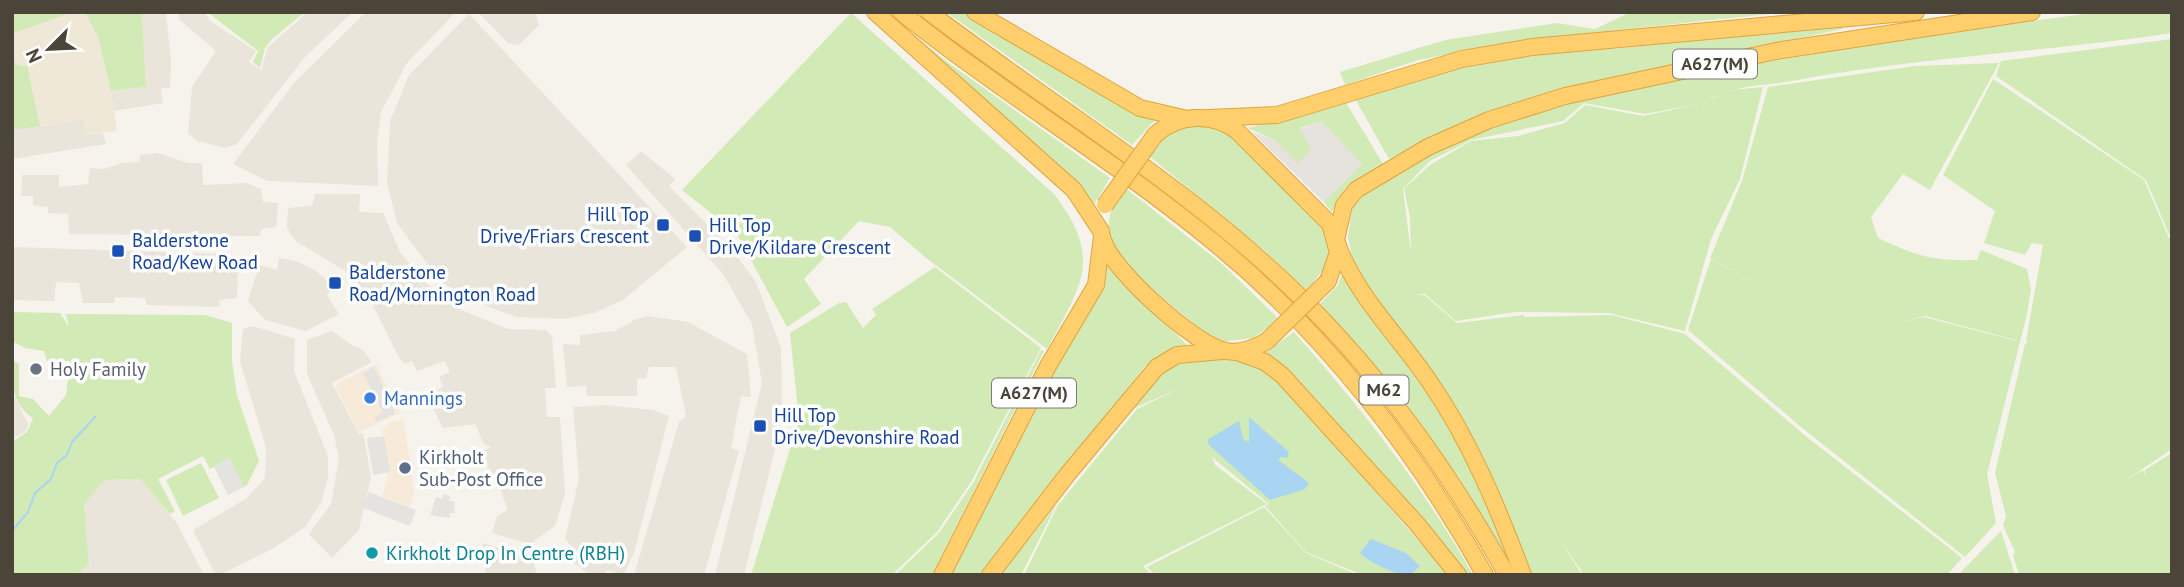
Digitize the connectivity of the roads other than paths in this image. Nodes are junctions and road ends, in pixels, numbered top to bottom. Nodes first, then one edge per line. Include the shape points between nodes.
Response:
1 (875, 12) edge
2 (901, 12) edge
3 (929, 12) edge
4 (975, 12) edge
5 (1860, 12) edge
6 (1916, 12) edge
7 (2032, 12) edge
8 (1829, 20) junction
9 (1208, 118) junction
10 (1186, 119) junction
11 (1101, 234) junction
12 (1337, 241) junction
13 (1230, 351) junction
14 (942, 575) edge
15 (990, 575) edge
16 (1458, 575) edge
17 (1485, 575) edge
18 (1507, 575) edge
19 (1523, 575) edge

1 - 11 highway via 1074,191
2 - 17 highway, M62 via 1160,200 1218,245 1278,301 1401,442 1451,514
3 - 18 highway, M62 via 1190,202 1320,317 1418,434
4 - 10 highway via 1140,108
5 - 8 highway, A627(M)
6 - 8 highway, A627(M)
7 - 12 highway, A627(M) via 1831,40 1565,96 1489,120 1375,177 1348,199
8 - 9 highway, A627(M) via 1532,47 1462,59 1260,118
9 - 10 highway, A627(M)
9 - 12 highway, A627(M) via 1242,135 1325,217
10 - 11 highway, A627(M), bridge via 1155,135 1105,205
11 - 13 highway via 1116,265 1186,330
11 - 14 highway, A627(M) via 1096,285 1048,366
12 - 13 highway, A627(M), bridge via 1337,259 1328,281 1267,341
12 - 19 highway, M62 via 1353,280 1430,382 1457,427
13 - 15 highway, A627(M) via 1177,355 1157,367
13 - 16 highway via 1265,362 1282,375

